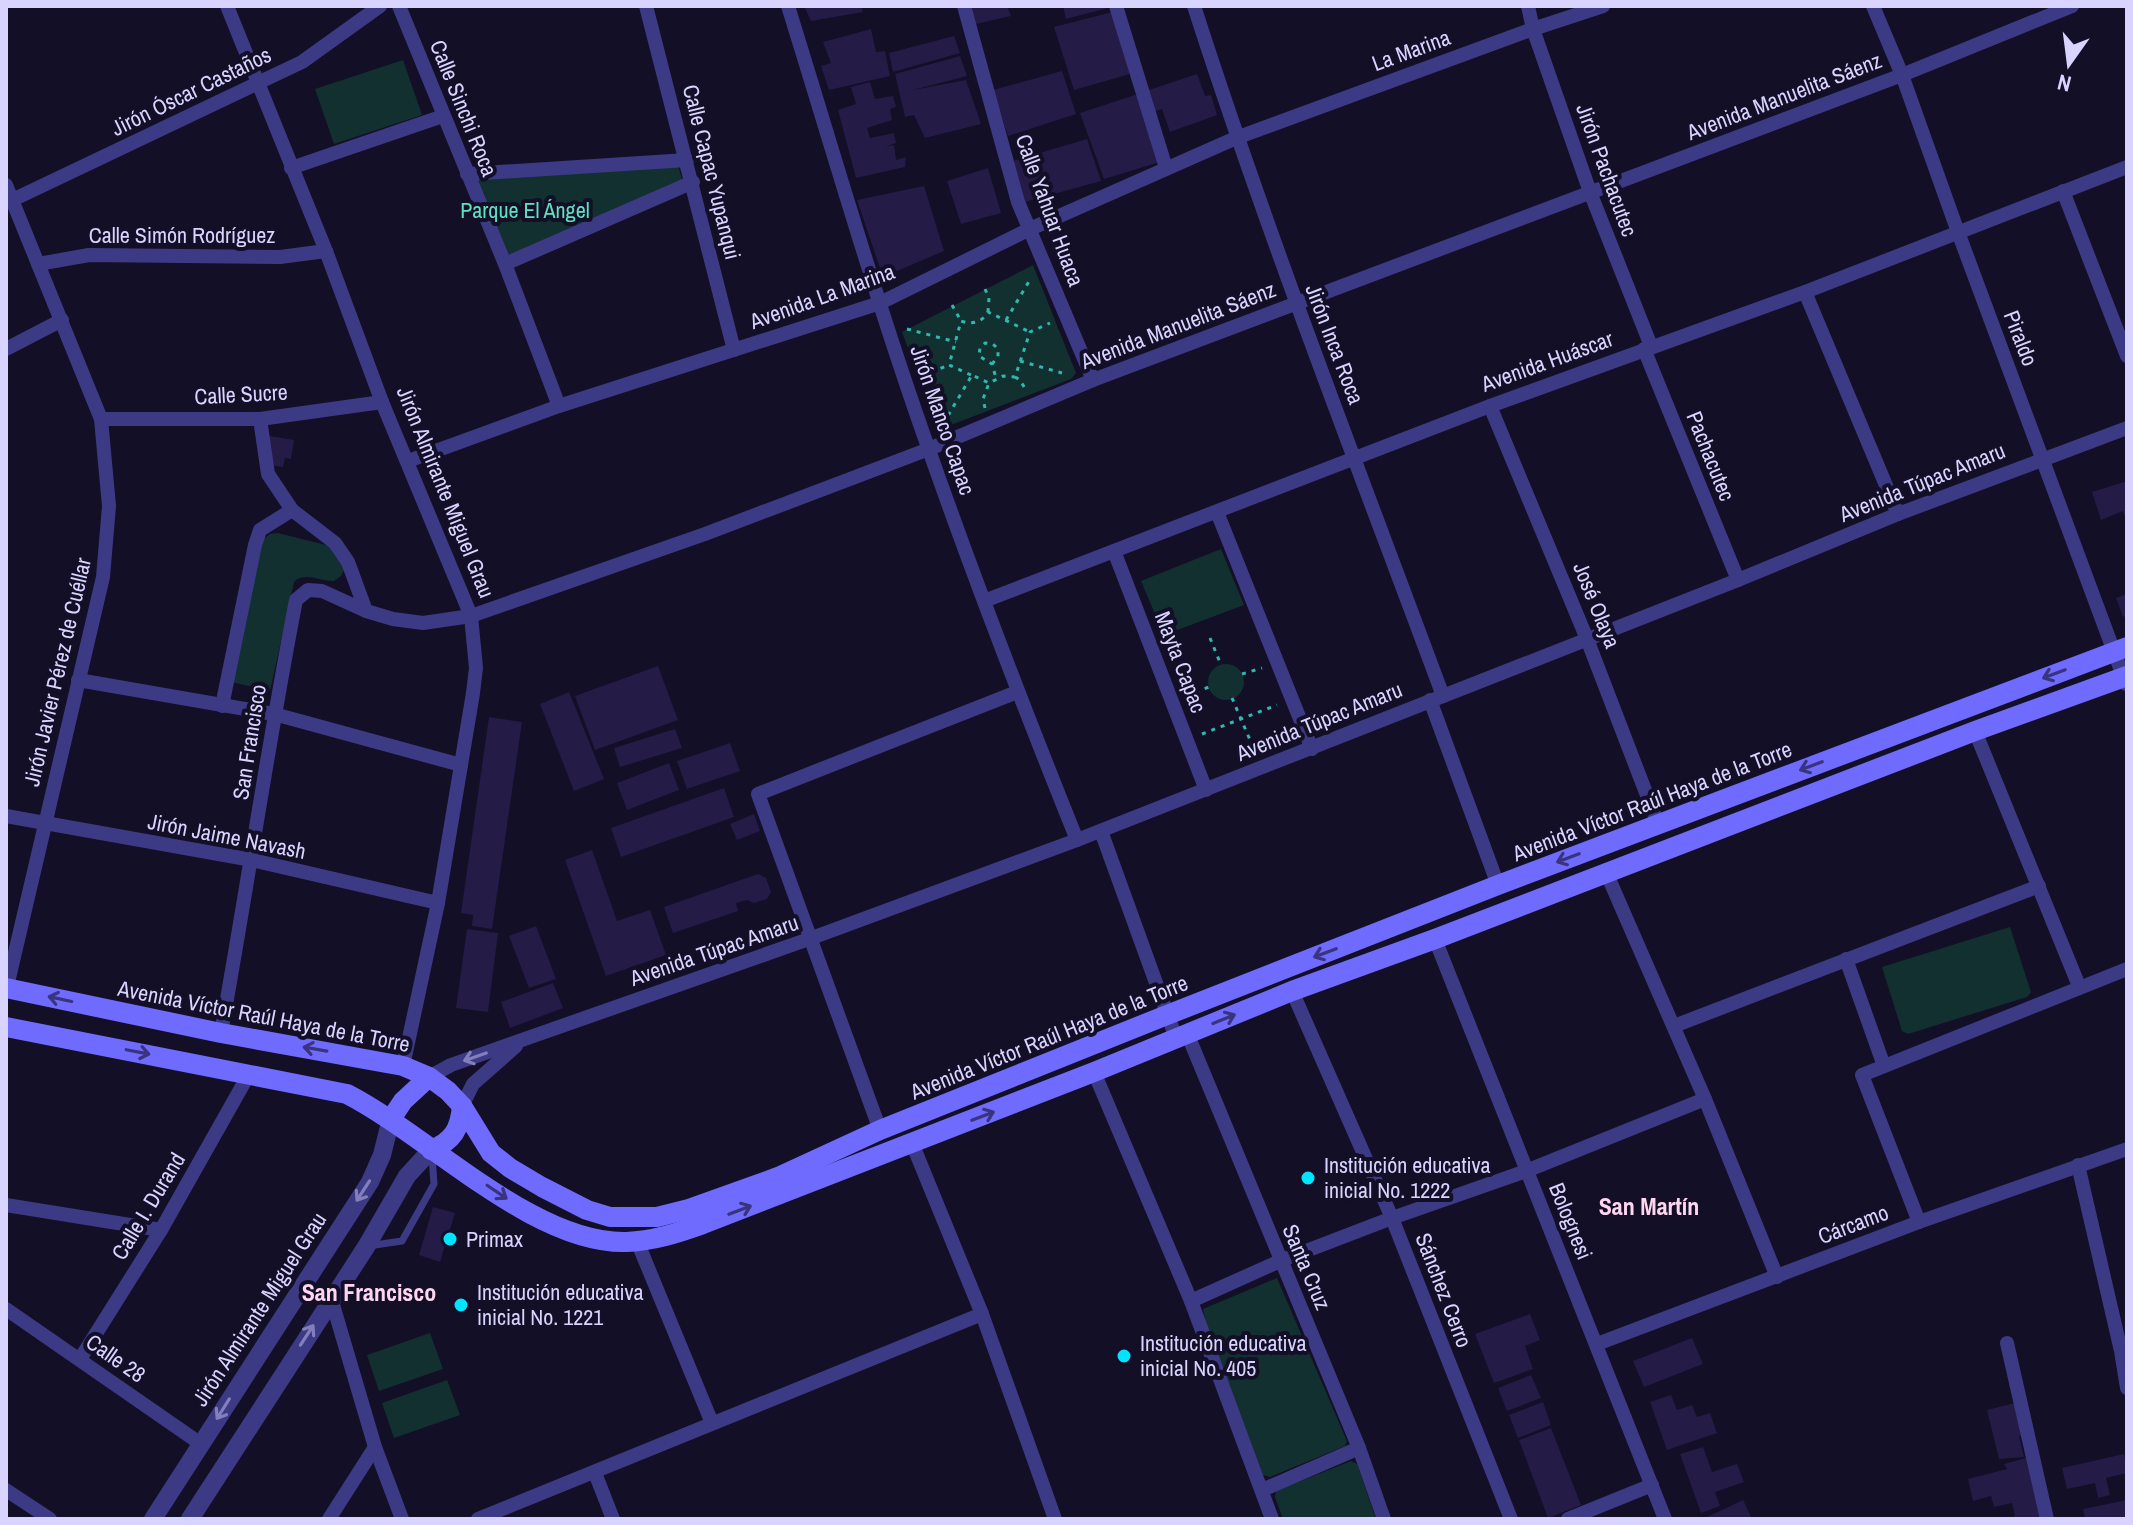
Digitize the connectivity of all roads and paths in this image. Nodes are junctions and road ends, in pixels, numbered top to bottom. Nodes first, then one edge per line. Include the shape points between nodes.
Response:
1 (227, 6) edge
2 (380, 6) edge
3 (399, 6) edge
4 (646, 6) edge
5 (788, 6) edge
6 (964, 6) edge
7 (1116, 6) edge
8 (1194, 6) edge
9 (1528, 6) edge
10 (1603, 6) edge
11 (1873, 6) edge
12 (2072, 6) edge
13 (1533, 29) junction
14 (1902, 75) junction
15 (257, 85) junction
16 (443, 116) junction
17 (1236, 138) junction
18 (687, 160) junction
19 (2127, 167) edge
20 (291, 168) junction
21 (1166, 168) junction
22 (467, 174) junction
23 (693, 182) junction
24 (6, 185) edge
25 (2063, 191) junction
26 (1590, 192) junction
27 (9, 202) edge
28 (1030, 229) junction
29 (1958, 232) junction
30 (326, 251) junction
31 (38, 264) junction
32 (505, 264) junction
33 (1035, 271) dead end
34 (985, 289) dead end
35 (1805, 292) junction
36 (880, 303) junction
37 (1296, 304) junction
38 (952, 305) dead end
39 (988, 312) junction
40 (62, 320) junction
41 (1006, 320) junction
42 (961, 321) junction
43 (1055, 321) dead end
44 (907, 329) dead end
45 (1030, 332) junction
46 (956, 342) junction
47 (1648, 347) junction
48 (6, 349) edge
49 (734, 350) junction
50 (2127, 356) edge
51 (1020, 361) junction
52 (992, 364) junction
53 (949, 365) junction
54 (972, 375) junction
55 (919, 377) dead end
56 (1015, 377) junction
57 (1073, 377) dead end
58 (996, 378) junction
59 (1093, 380) junction
60 (989, 383) junction
61 (1028, 396) dead end
62 (382, 402) junction
63 (559, 406) junction
64 (1490, 406) junction
65 (987, 411) dead end
66 (101, 419) junction
67 (260, 419) junction
68 (941, 427) dead end
69 (2127, 428) edge
70 (929, 449) junction
71 (2042, 458) junction
72 (1355, 459) junction
73 (408, 461) junction
74 (292, 510) junction
75 (1217, 512) junction
76 (1898, 514) junction
77 (1114, 551) junction
78 (1738, 580) junction
79 (296, 600) joint
80 (984, 601) junction
81 (366, 611) junction
82 (471, 616) junction
83 (1210, 638) dead end
84 (1587, 639) junction
85 (2121, 649) edge
86 (1278, 663) junction
87 (1221, 665) dead end
88 (1242, 674) dead end
89 (78, 680) junction
90 (2126, 680) edge
91 (1209, 687) dead end
92 (1017, 692) junction
93 (1232, 698) dead end
94 (1437, 698) junction
95 (1292, 699) junction
96 (1173, 701) junction
97 (222, 706) junction
98 (274, 714) junction
99 (1240, 718) junction
100 (1975, 731) junction
101 (1200, 734) dead end
102 (1312, 749) junction
103 (1256, 755) dead end
104 (461, 765) junction
105 (1206, 790) junction
106 (6, 816) edge
107 (1658, 824) junction
108 (45, 825) junction
109 (1101, 831) junction
110 (1077, 840) junction
111 (252, 860) junction
112 (1606, 872) junction
113 (1498, 885) junction
114 (2039, 886) junction
115 (438, 903) junction
116 (809, 939) junction
117 (1435, 939) junction
118 (1846, 959) junction
119 (2127, 969) edge
120 (2079, 986) junction
121 (6, 989) edge
122 (1292, 991) junction
123 (1167, 1015) junction
124 (1674, 1026) junction
125 (6, 1027) edge
126 (221, 1033) junction
127 (1182, 1036) junction
128 (523, 1040) junction
129 (403, 1066) junction
130 (1884, 1066) junction
131 (1094, 1072) junction
132 (249, 1074) junction
133 (429, 1077) junction
134 (1705, 1099) junction
135 (462, 1106) junction
136 (391, 1119) junction
137 (880, 1130) junction
138 (912, 1143) junction
139 (2127, 1149) edge
140 (431, 1150) junction
141 (2078, 1165) junction
142 (1526, 1171) junction
143 (6, 1205) edge
144 (1392, 1218) junction
145 (1919, 1222) junction
146 (161, 1230) junction
147 (637, 1241) junction
148 (366, 1247) junction
149 (1280, 1261) junction
150 (1777, 1277) junction
151 (331, 1298) junction
152 (1191, 1301) junction
153 (6, 1309) edge
154 (982, 1314) junction
155 (2007, 1343) dead end
156 (1597, 1344) junction
157 (80, 1359) junction
158 (2127, 1388) edge
159 (712, 1423) junction
160 (201, 1444) junction
161 (375, 1447) junction
162 (1359, 1448) junction
163 (595, 1473) junction
164 (1652, 1485) junction
165 (6, 1490) edge
166 (1262, 1490) junction
167 (50, 1519) edge
168 (153, 1519) edge
169 (190, 1519) edge
170 (329, 1519) edge
171 (402, 1519) edge
172 (478, 1519) edge
173 (613, 1519) edge
174 (1055, 1519) edge
175 (1272, 1519) edge
176 (1384, 1519) edge
177 (1511, 1519) edge
178 (1568, 1519) edge
179 (1665, 1519) edge
180 (2047, 1519) edge

1 - 15 street, Jirón Almirante Miguel Grau
2 - 15 street, Jirón Óscar Castaños via 302,62
3 - 16 street, Calle Sinchi Roca
4 - 18 street, Calle Capac Yupanqui
5 - 36 street, Jirón Manco Capac
6 - 28 street, Calle Yahuar Huaca via 1004,160
7 - 21 street
8 - 17 street, Jirón Inca Roca
9 - 13 street, Jirón Pachacutec
10 - 13 street, La Marina
11 - 14 street, Piraldo
12 - 14 street, Avenida Manuelita Sáenz
13 - 17 street, La Marina
13 - 26 street, Jirón Pachacutec
14 - 26 street, Avenida Manuelita Sáenz
14 - 29 street, Piraldo
15 - 20 street, Jirón Almirante Miguel Grau
15 - 27 street, Jirón Óscar Castaños
16 - 20 street
16 - 22 street, Calle Sinchi Roca
17 - 21 street, Avenida La Marina
17 - 37 street, Jirón Inca Roca
18 - 22 street
18 - 23 street, Calle Capac Yupanqui
19 - 25 street, Avenida Huáscar
20 - 30 street, Jirón Almirante Miguel Grau
21 - 28 street, Avenida La Marina
22 - 32 street, Calle Sinchi Roca
23 - 32 street
23 - 49 street, Calle Capac Yupanqui
24 - 27 street, Jirón Javier Pérez de Cuéllar
25 - 29 street, Avenida Huáscar
25 - 50 street
26 - 37 street, Avenida Manuelita Sáenz
26 - 47 street, Jirón Pachacutec
27 - 31 street, Jirón Javier Pérez de Cuéllar
28 - 36 street, Avenida La Marina
28 - 59 street, Calle Yahuar Huaca
29 - 35 street, Avenida Huáscar
29 - 71 street, Piraldo
30 - 31 street, Calle Simón Rodríguez via 280,257 89,255
30 - 62 street, Jirón Almirante Miguel Grau
31 - 40 street, Jirón Javier Pérez de Cuéllar
32 - 63 street, Calle Sinchi Roca
33 - 41 path
34 - 39 path
35 - 47 street, Avenida Huáscar
35 - 76 street
36 - 49 street, Avenida La Marina
36 - 70 street, Jirón Manco Capac
37 - 59 street, Avenida Manuelita Sáenz
37 - 72 street, Jirón Inca Roca
38 - 42 path
39 - 41 path
39 - 42 path via 977,322
40 - 48 street
40 - 66 street, Jirón Javier Pérez de Cuéllar
41 - 45 path
42 - 46 path
43 - 45 path
44 - 46 path
45 - 51 path
46 - 53 path
47 - 64 street, Avenida Huáscar
47 - 78 street, Pachacutec
49 - 63 street, Avenida La Marina
51 - 56 path
51 - 57 path
52 - 52 path via 979,356 985,343 998,349
52 - 58 path
53 - 54 path
53 - 55 path
54 - 60 path
54 - 68 path
56 - 58 path
56 - 61 path
58 - 60 path
59 - 70 street, Avenida Manuelita Sáenz
60 - 65 path via 983,399
62 - 67 street, Calle Sucre
62 - 73 street, Jirón Almirante Miguel Grau
63 - 73 street, Avenida La Marina
64 - 72 street, Avenida Huáscar
64 - 84 street, José Olaya
66 - 67 street, Calle Sucre
66 - 89 street, Jirón Javier Pérez de Cuéllar via 108,536
67 - 74 street via 268,474
69 - 71 street, Avenida Túpac Amaru
70 - 80 street, Jirón Manco Capac
70 - 82 street, Avenida Manuelita Sáenz
71 - 76 street, Avenida Túpac Amaru
71 - 85 street, Piraldo
72 - 75 street, Avenida Huáscar
72 - 94 street, Jirón Inca Roca
73 - 82 street, Jirón Almirante Miguel Grau
74 - 81 street via 335,543
74 - 97 street via 260,530
75 - 77 street, Avenida Huáscar
75 - 86 street
76 - 78 street, Avenida Túpac Amaru
77 - 80 street, Avenida Huáscar
77 - 96 street, Mayta Capac
78 - 84 street, Avenida Túpac Amaru
79 - 81 street, Avenida Manuelita Sáenz via 308,590 322,591
79 - 98 street, San Francisco
80 - 92 street, Jirón Manco Capac
81 - 82 street, Avenida Manuelita Sáenz via 423,623
82 - 104 street, Jirón Almirante Miguel Grau via 476,668
83 - 87 path
84 - 94 street, Avenida Túpac Amaru
84 - 107 street, José Olaya
85 - 90 street, Piraldo
85 -> 107 main road, Avenida Víctor Raúl Haya de la Torre
86 - 88 path
86 - 95 street
89 - 97 street
89 - 108 street, Jirón Javier Pérez de Cuéllar
90 - 100 main road
91 - 96 path
92 - 110 street, Jirón Manco Capac
92 - 116 street via 758,794
93 - 99 path
94 - 102 street, Avenida Túpac Amaru
94 - 113 street, Jirón Inca Roca
95 - 99 path
95 - 102 street
96 - 105 street, Mayta Capac
97 - 98 street
98 - 104 street
98 - 111 street, San Francisco
99 - 101 path
99 - 103 path
100 - 112 main road
100 - 114 street
102 - 105 street, Avenida Túpac Amaru
104 - 115 street, Jirón Almirante Miguel Grau
105 - 109 street, Avenida Túpac Amaru
106 - 108 street, Jirón Jaime Navash
107 -> 113 main road, Avenida Víctor Raúl Haya de la Torre
108 - 111 street, Jirón Jaime Navash
108 - 121 street, Jirón Javier Pérez de Cuéllar
109 - 110 street, Avenida Túpac Amaru
109 - 123 street, Santa Cruz
110 - 116 street, Avenida Túpac Amaru
111 - 115 street, Jirón Jaime Navash
111 - 126 street, San Francisco
112 - 117 main road
112 - 124 street
113 -> 123 main road, Avenida Víctor Raúl Haya de la Torre
114 - 118 street
114 - 120 street
115 - 129 street, Jirón Almirante Miguel Grau
116 - 128 street, Avenida Túpac Amaru
116 - 137 street
117 - 122 main road
117 - 142 street, Bolognesi
118 - 124 street
118 - 130 street
119 - 120 street
120 - 130 street
126 -> 121 main road, Avenida Víctor Raúl Haya de la Torre
127 -> 122 main road
122 - 144 street, Sánchez Cerro
123 - 127 street, Santa Cruz
123 - 137 main road, Avenida Víctor Raúl Haya de la Torre
124 - 134 street
125 -> 132 main road
129 -> 126 main road, Avenida Víctor Raúl Haya de la Torre
127 - 131 main road
127 - 149 street, Santa Cruz
128 -> 133 street, Avenida Túpac Amaru
128 - 135 street, Avenida Túpac Amaru via 473,1084
129 - 133 main road, Avenida Víctor Raúl Haya de la Torre
130 - 145 street via 1862,1075
138 -> 131 main road
131 - 152 street
132 - 136 main road via 347,1094
132 - 146 street, Calle I. Durand
133 - 135 main road, Avenida Víctor Raúl Haya de la Torre
133 - 136 main road
134 - 142 street
134 - 150 street
135 - 137 main road, Avenida Víctor Raúl Haya de la Torre via 491,1153 510,1168 556,1196 610,1217 657,1217 689,1209 778,1177
135 - 140 main road via 454,1136
136 - 140 main road
136 -> 160 street, Jirón Almirante Miguel Grau via 370,1182
147 -> 138 main road via 674,1235
138 - 154 street
139 - 141 street, Cárcamo
140 -> 147 main road via 537,1218 589,1237
140 - 148 street via 407,1176
140 - 148 lane via 434,1184 402,1241
141 - 145 street, Cárcamo
141 - 158 street
142 - 144 street
142 - 156 street, Bolognesi
143 - 146 street
144 - 149 street
144 - 177 street, Sánchez Cerro
145 - 150 street, Cárcamo
146 - 157 street, Calle I. Durand
147 - 159 street
148 - 151 street
149 - 152 street
149 - 162 street, Santa Cruz
150 - 156 street, Cárcamo
151 - 161 street
169 -> 151 street
152 - 166 street
153 - 157 street, Calle 28
154 - 159 street
154 - 174 street
155 - 180 street
156 - 164 street, Bolognesi
157 - 160 street, Calle 28
159 - 163 street
160 - 168 street, Jirón Almirante Miguel Grau
161 - 170 street
161 - 171 street
162 - 166 street
162 - 176 street, Santa Cruz
163 - 172 street
163 - 173 street
164 - 178 street
164 - 179 street, Bolognesi
165 - 167 street
166 - 175 street

